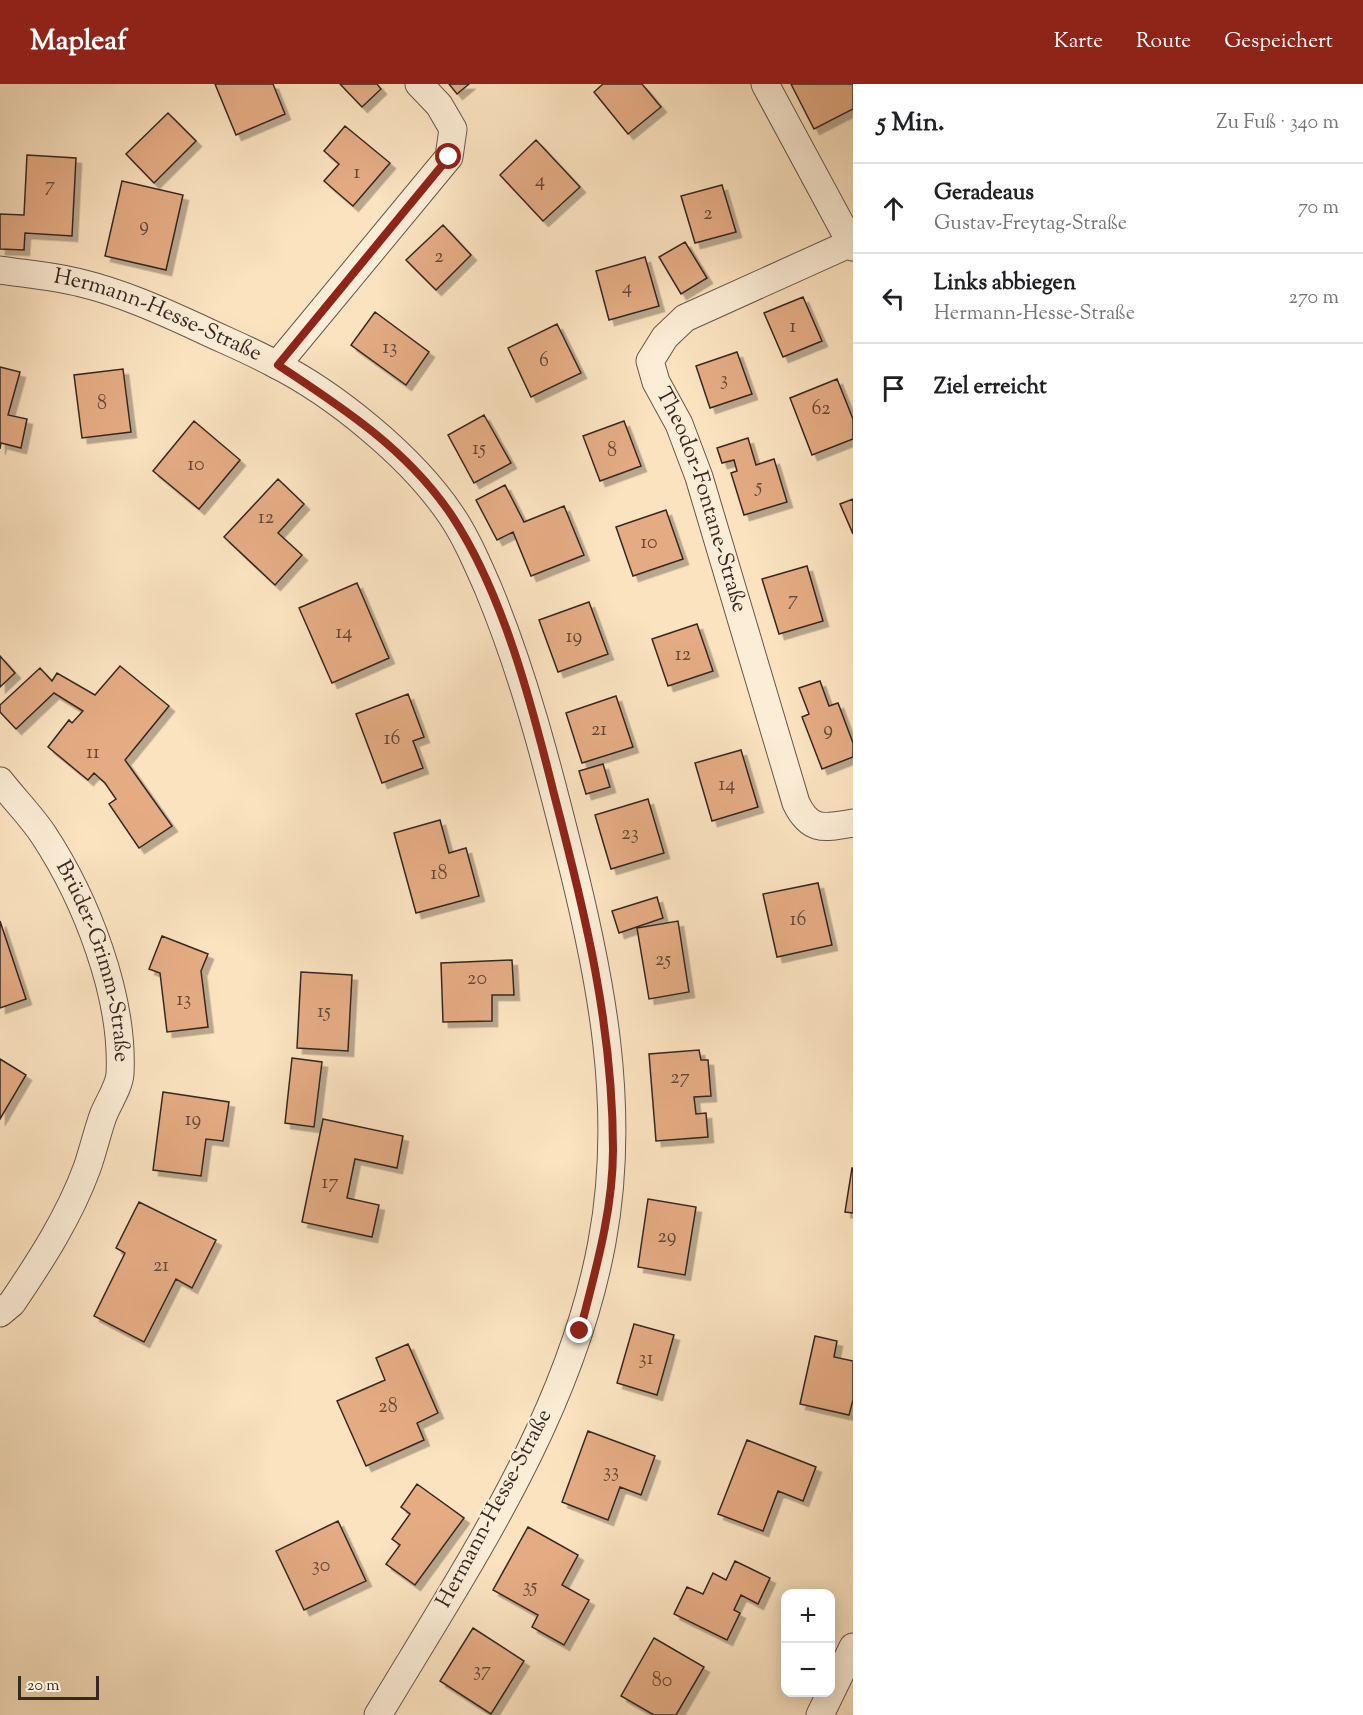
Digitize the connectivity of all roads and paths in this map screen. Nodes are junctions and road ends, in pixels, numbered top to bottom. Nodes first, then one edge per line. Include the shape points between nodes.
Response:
1 (419, 84) edge
2 (765, 84) edge
3 (852, 245) edge
4 (0, 270) edge
5 (278, 365) junction
6 (0, 781) edge
7 (853, 823) edge
8 (0, 1313) edge
9 (853, 1647) edge
10 (378, 1715) edge
11 (820, 1715) edge

1 - 5 street via 439,105 453,129 449,157
2 - 3 street
3 - 7 street, Theodor-Fontane-Straße via 685,318 664,337 650,361 699,477 796,803 813,825
4 - 5 street, Hermann-Hesse-Straße via 77,282 136,299
5 - 10 street, Hermann-Hesse-Straße via 365,423 412,468 452,516 478,564 505,629 540,737 585,913 611,1066 613,1154 602,1242 580,1331 540,1430 478,1546
6 - 8 street, Brüder-Grimm-Straße via 42,833 86,916 116,1019 120,1076 64,1221 12,1303
9 - 11 street

